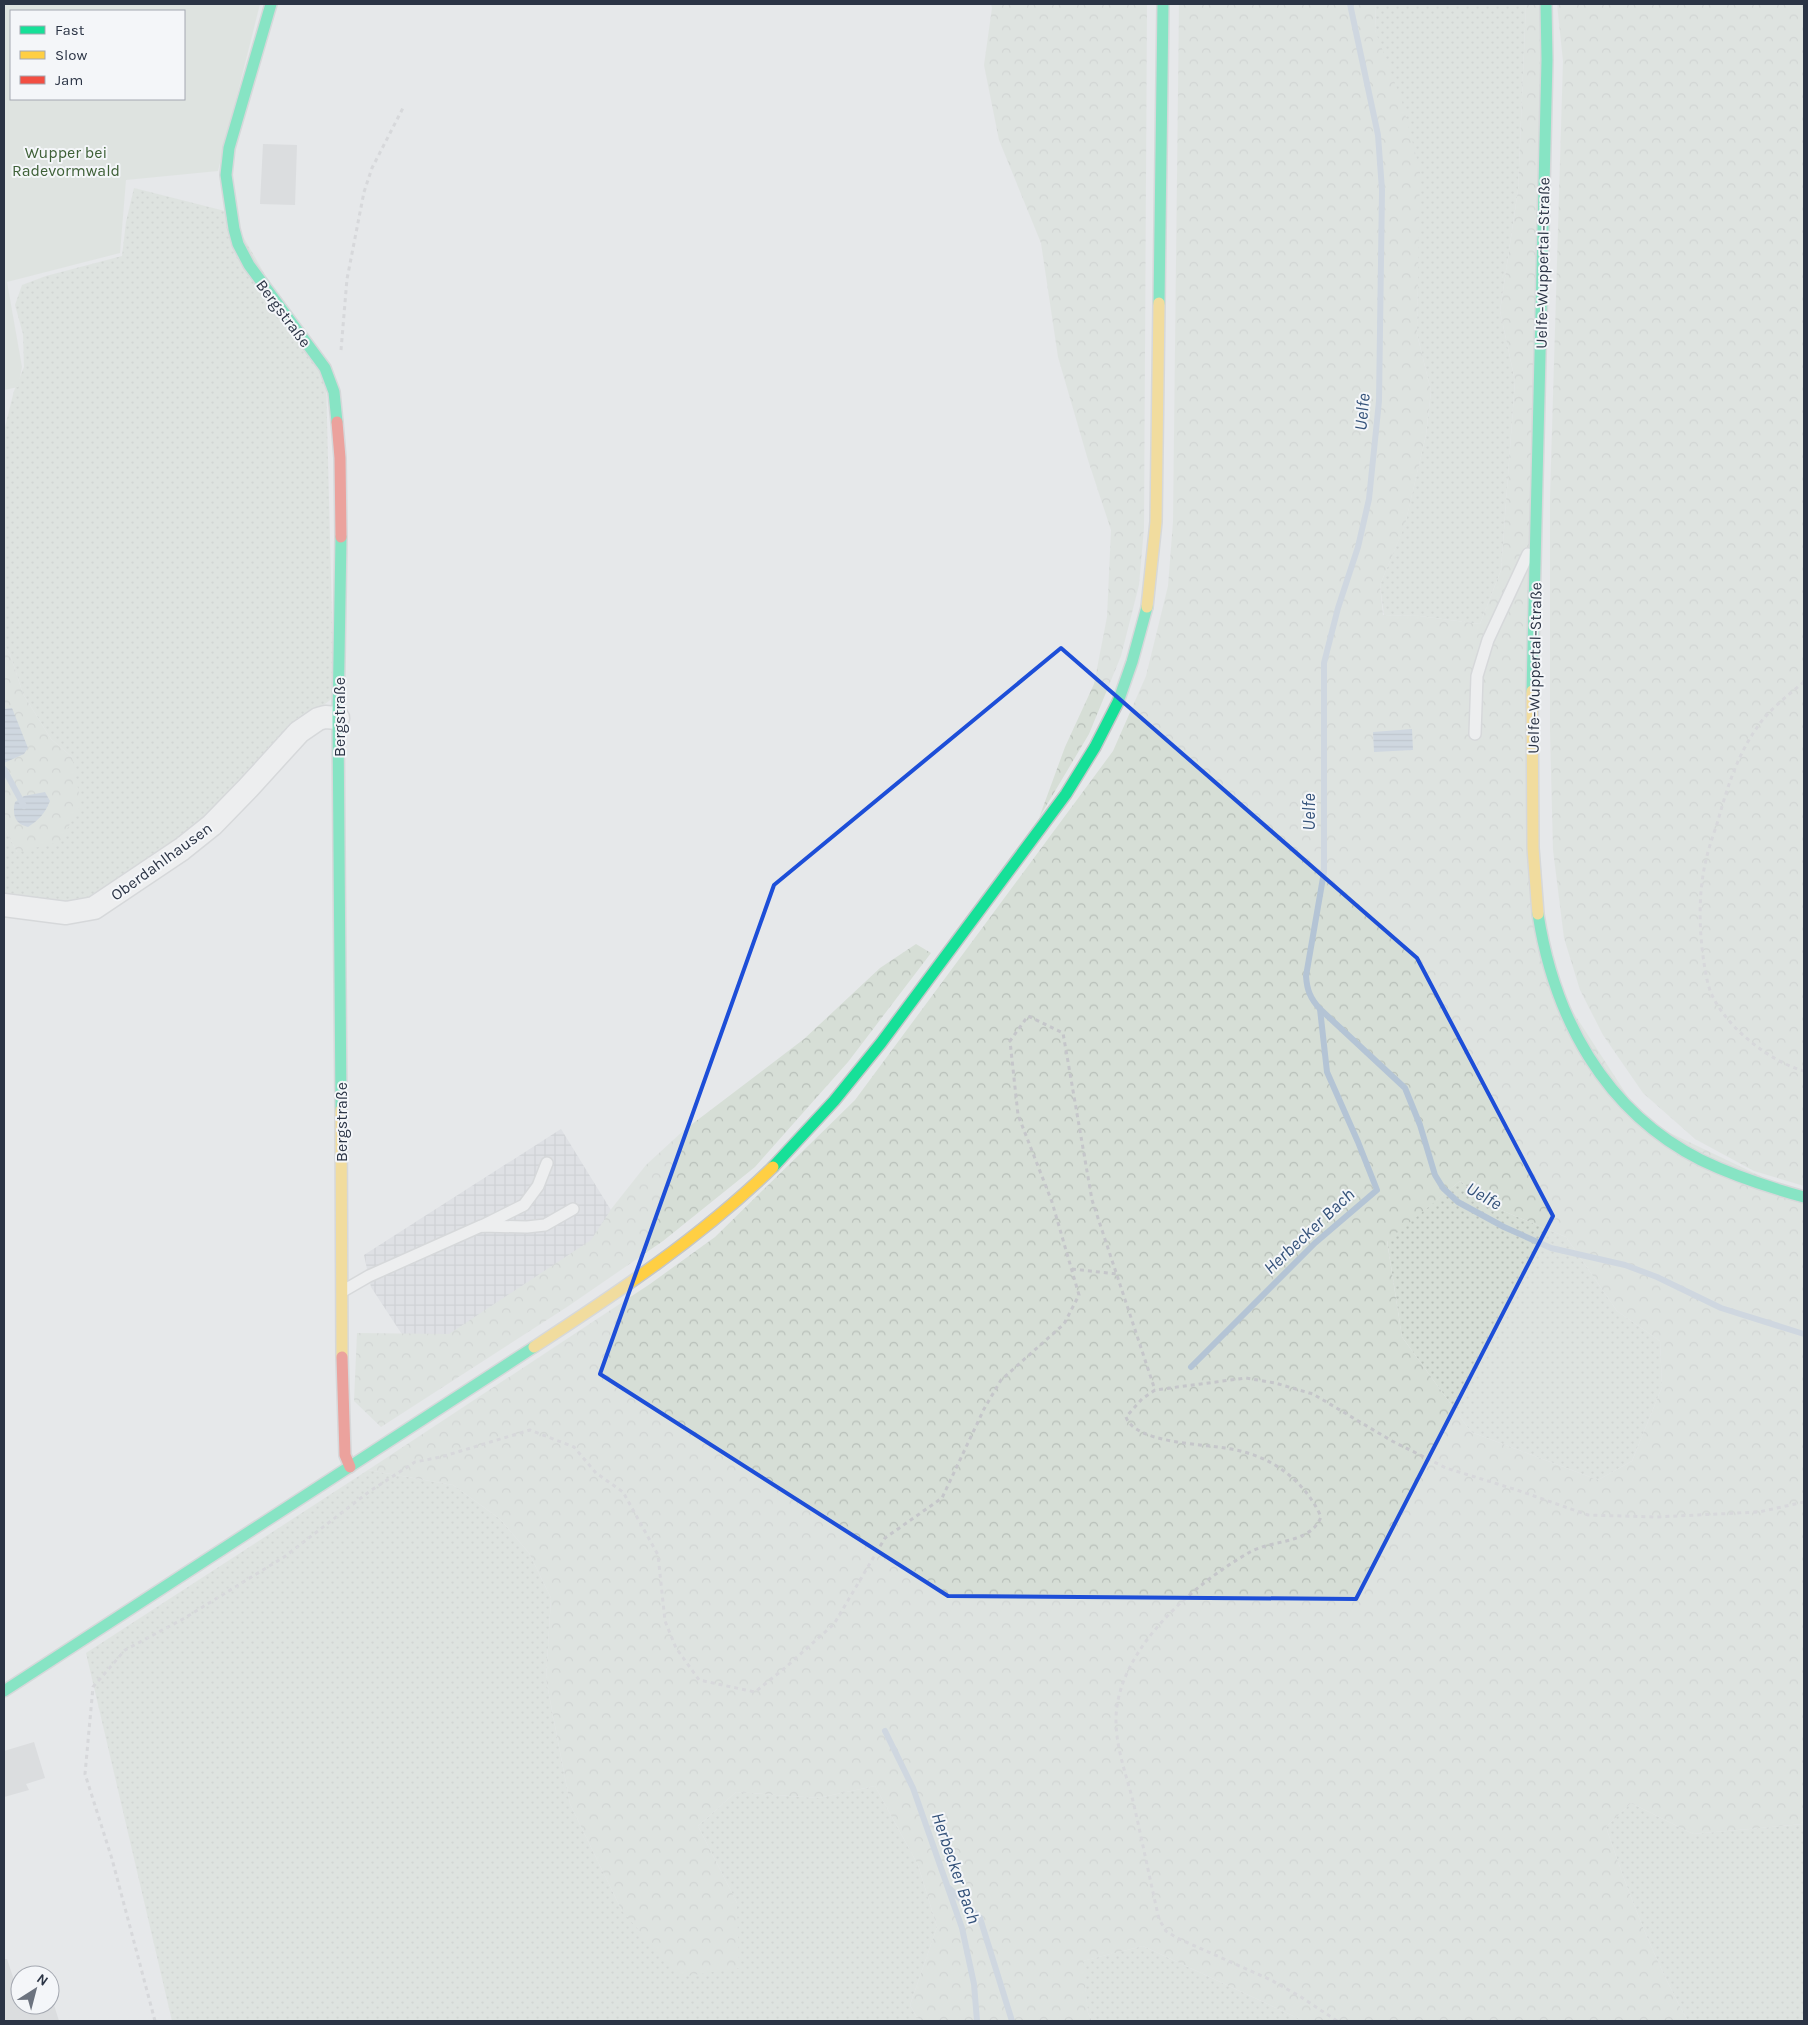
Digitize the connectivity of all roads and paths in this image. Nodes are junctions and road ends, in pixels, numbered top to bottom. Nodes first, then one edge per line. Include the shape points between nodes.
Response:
1 (272, 4) edge
2 (1163, 4) edge
3 (1546, 4) edge
4 (404, 106) dead end
5 (341, 356) dead end
6 (1536, 534) junction
7 (1804, 682) edge
8 (338, 718) junction
9 (1475, 734) dead end
10 (4, 904) edge
11 (1804, 1071) edge
12 (547, 1163) dead end
13 (1804, 1197) edge
14 (573, 1210) dead end
15 (481, 1226) junction
16 (1072, 1268) junction
17 (1117, 1274) junction
18 (342, 1292) junction
19 (1155, 1390) junction
20 (350, 1467) junction
21 (1804, 1502) edge
22 (4, 1691) edge
23 (155, 2021) edge
24 (1336, 2021) edge

1 - 8 main road, Bergstraße via 230,148 226,175 238,244 269,294 319,358 334,392 341,509
2 - 20 main road via 1155,539 1147,606 1135,654 1114,712 1094,749 1052,814 893,1028 822,1115 760,1181 640,1277
3 - 6 main road, Uelfe-Wuppertal-Straße
4 - 5 path via 372,168 364,192 347,278
6 - 9 lane via 1488,640 1477,676
6 - 13 main road, Uelfe-Wuppertal-Straße via 1532,742 1534,869 1542,948 1549,975 1572,1030 1601,1077 1658,1133 1717,1169 1748,1182
7 - 11 path via 1776,705 1758,726 1740,756 1728,783 1705,861 1701,898 1707,978 1713,998 1728,1021 1777,1060
8 - 10 street, Oberdahlhausen via 318,719 299,732 212,825 182,850 94,908 66,913
8 - 18 main road, Bergstraße
12 - 15 lane via 538,1186 524,1205
14 - 15 lane via 545,1224 527,1228
15 - 18 lane via 369,1276
16 - 17 path
16 - 17 path via 1052,1202 1018,1115 1010,1041 1028,1016 1063,1033 1092,1200
16 - 23 path via 1079,1294 1064,1324 1001,1380 942,1498 885,1538 834,1624 754,1692 699,1680 676,1648 665,1621 658,1555 623,1492 596,1473 574,1447 530,1430 440,1458 414,1462 370,1491 284,1557 183,1619 125,1650 93,1687 85,1774 112,1859
17 - 19 path
18 - 20 main road, Bergstraße via 343,1432 345,1455
19 - 21 path via 1246,1378 1275,1383 1313,1394 1392,1441 1446,1468 1588,1515 1656,1517 1759,1512
19 - 24 path via 1126,1417 1132,1426 1161,1440 1225,1448 1266,1460 1300,1485 1315,1503 1321,1517 1312,1532 1254,1550 1206,1582 1157,1627 1137,1654 1121,1686 1116,1718 1117,1745 1159,1919 1166,1931 1177,1938 1271,1980
20 - 22 main road

